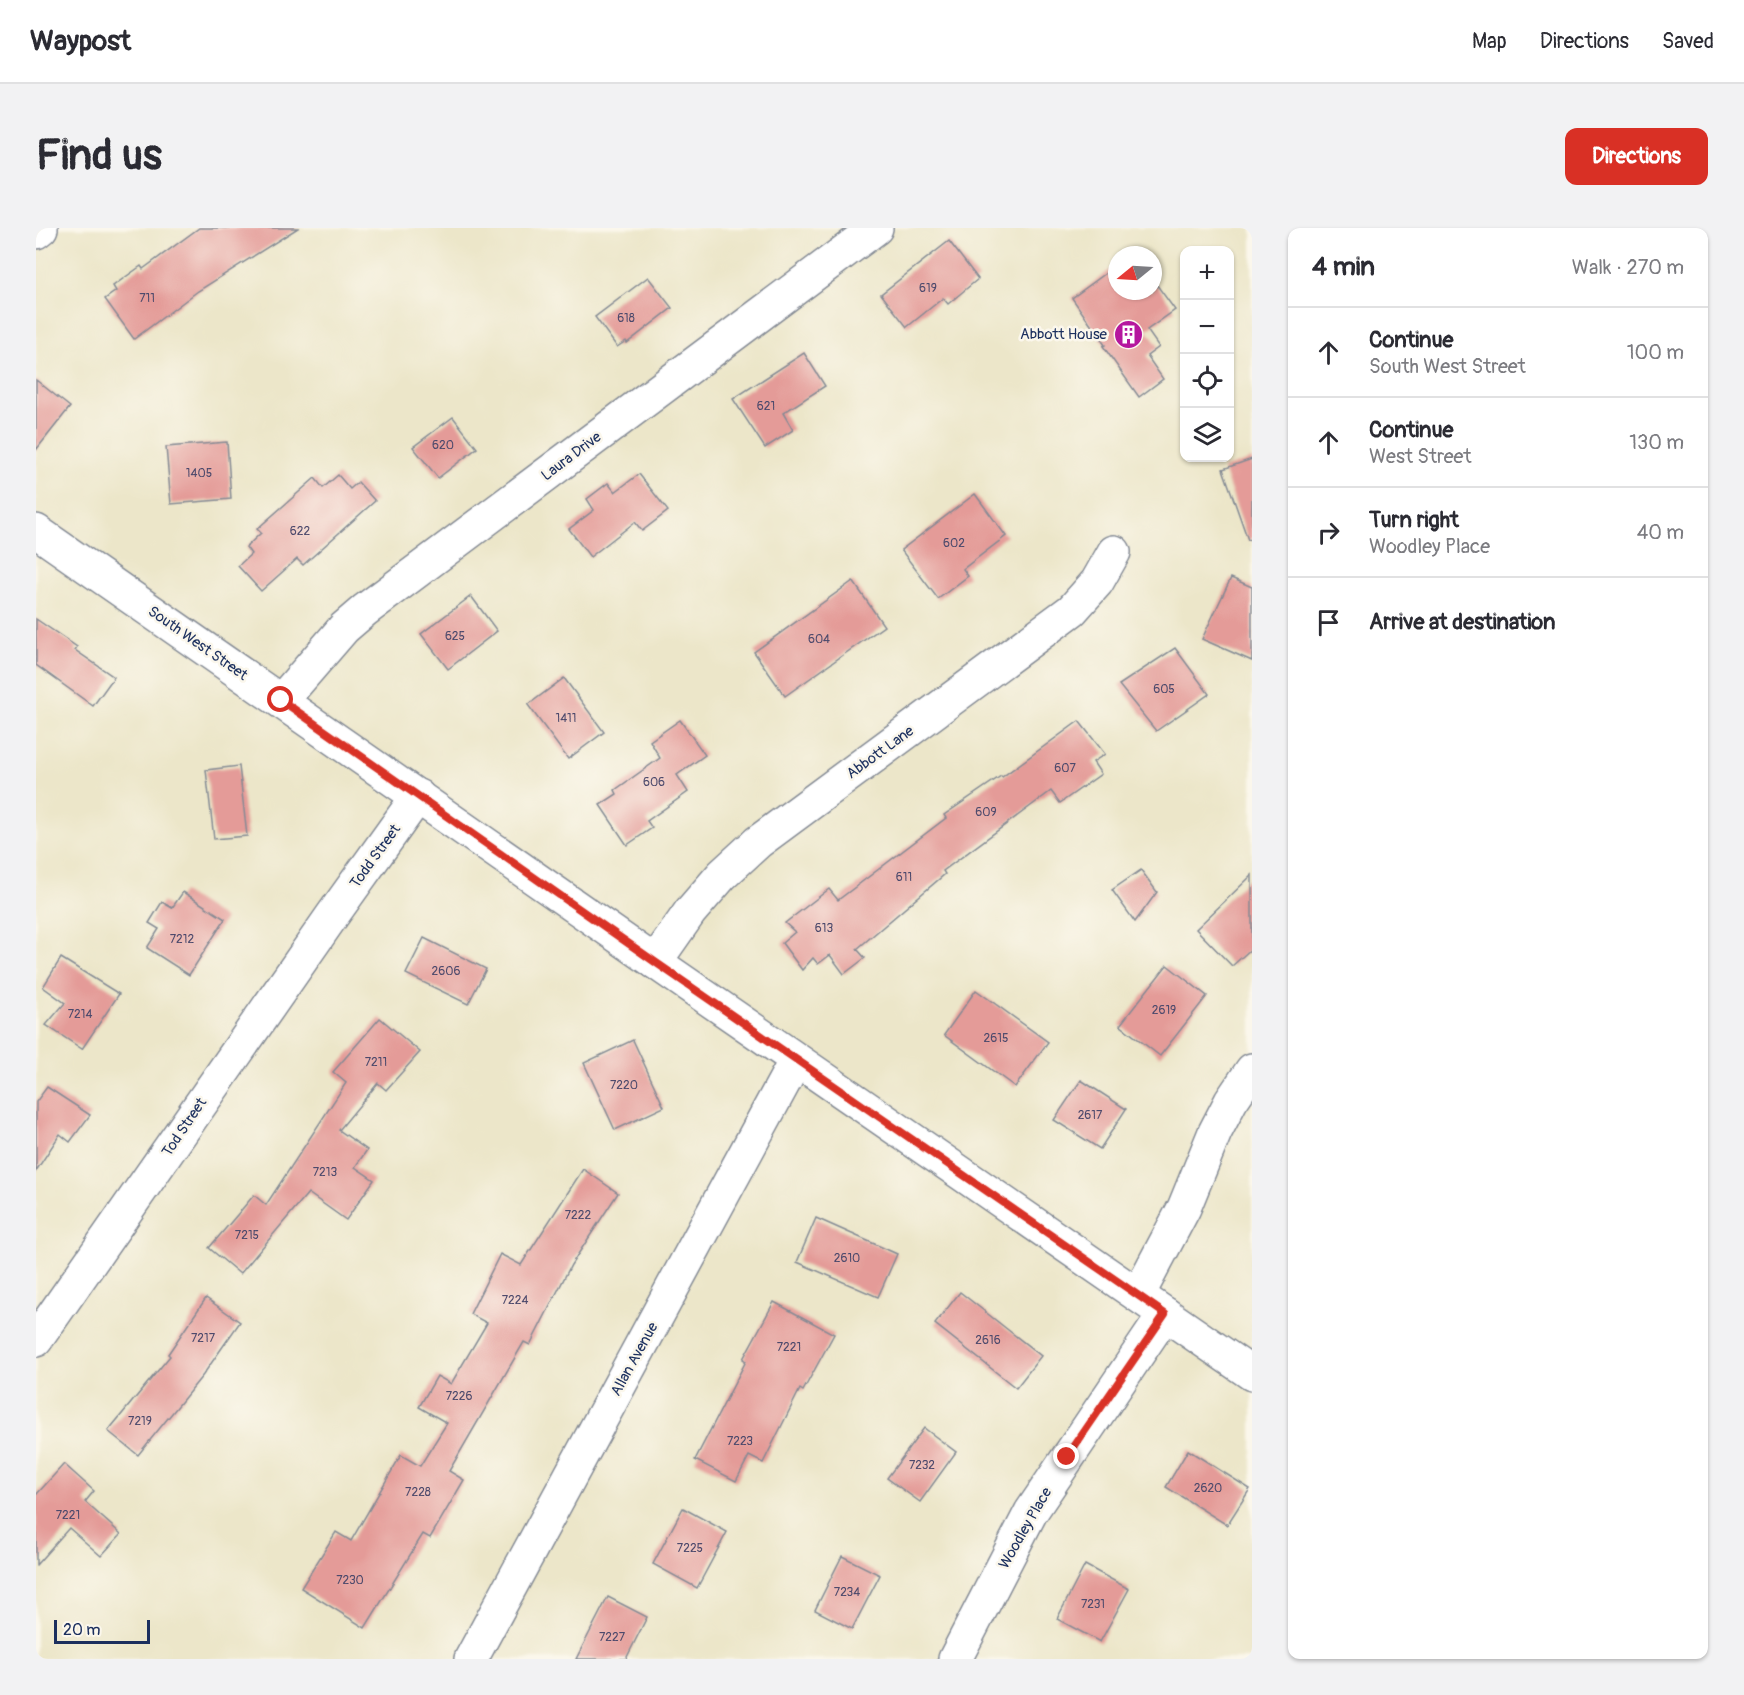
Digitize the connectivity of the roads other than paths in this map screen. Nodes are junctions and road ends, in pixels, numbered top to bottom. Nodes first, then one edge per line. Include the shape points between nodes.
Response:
1 (41, 228) edge
2 (876, 228) edge
3 (36, 232) edge
4 (36, 531) edge
5 (1114, 552) dead end
6 (281, 700) junction
7 (418, 796) junction
8 (332, 916) joint
9 (655, 962) junction
10 (796, 1060) junction
11 (1252, 1070) edge
12 (1138, 1295) junction
13 (1165, 1314) junction
14 (36, 1340) edge
15 (1252, 1374) edge
16 (471, 1659) edge
17 (955, 1659) edge

1 - 3 street
2 - 6 street, Laura Drive via 364,610
4 - 6 street, South West Street
5 - 9 street, Abbott Lane via 1097,582 1072,610 759,842 722,875
6 - 7 street, South West Street
7 - 8 street, Todd Street
7 - 9 street, South West Street
8 - 14 street, Tod Street
9 - 10 street, South West Street
10 - 12 street, South West Street
10 - 16 street, Allan Avenue
11 - 12 street via 1220,1122 1185,1208
12 - 13 street, South West Street
13 - 15 street, South West Street
13 - 17 street, Woodley Place via 1031,1512

